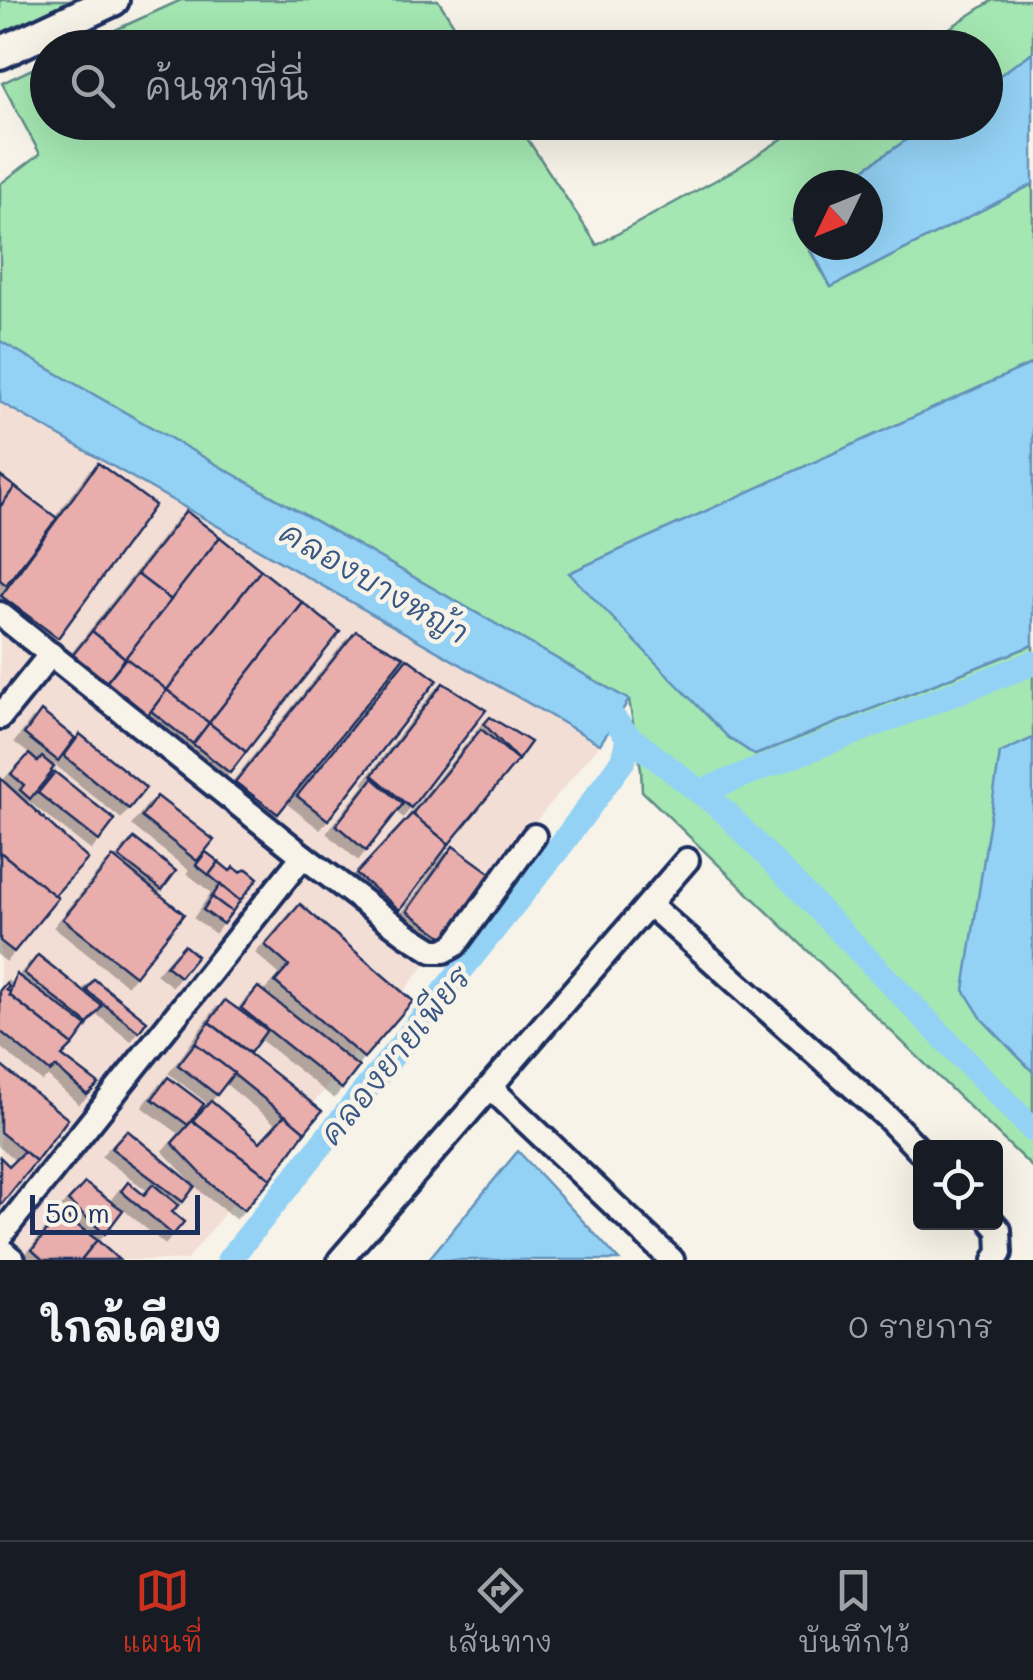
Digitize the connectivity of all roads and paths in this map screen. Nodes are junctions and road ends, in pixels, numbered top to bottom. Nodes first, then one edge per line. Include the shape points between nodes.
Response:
1 (113, 0) edge
2 (49, 30) edge
3 (30, 39) edge
4 (0, 53) edge
5 (0, 614) edge
6 (51, 654) junction
7 (0, 718) edge
8 (534, 836) dead end
9 (303, 856) junction
10 (687, 860) dead end
11 (648, 904) junction
12 (490, 1087) junction
13 (913, 1143) edge
14 (999, 1230) edge
15 (0, 1236) edge
16 (0, 1249) edge
17 (12, 1260) edge
18 (340, 1260) edge
19 (672, 1260) edge
20 (995, 1260) edge

1 - 2 main road
3 - 4 main road
5 - 6 street
6 - 7 street
6 - 9 street
8 - 9 street via 444,952 406,934
9 - 15 street
10 - 11 street
11 - 12 street
11 - 13 street
12 - 18 street
12 - 19 street
14 - 20 street
16 - 17 street

